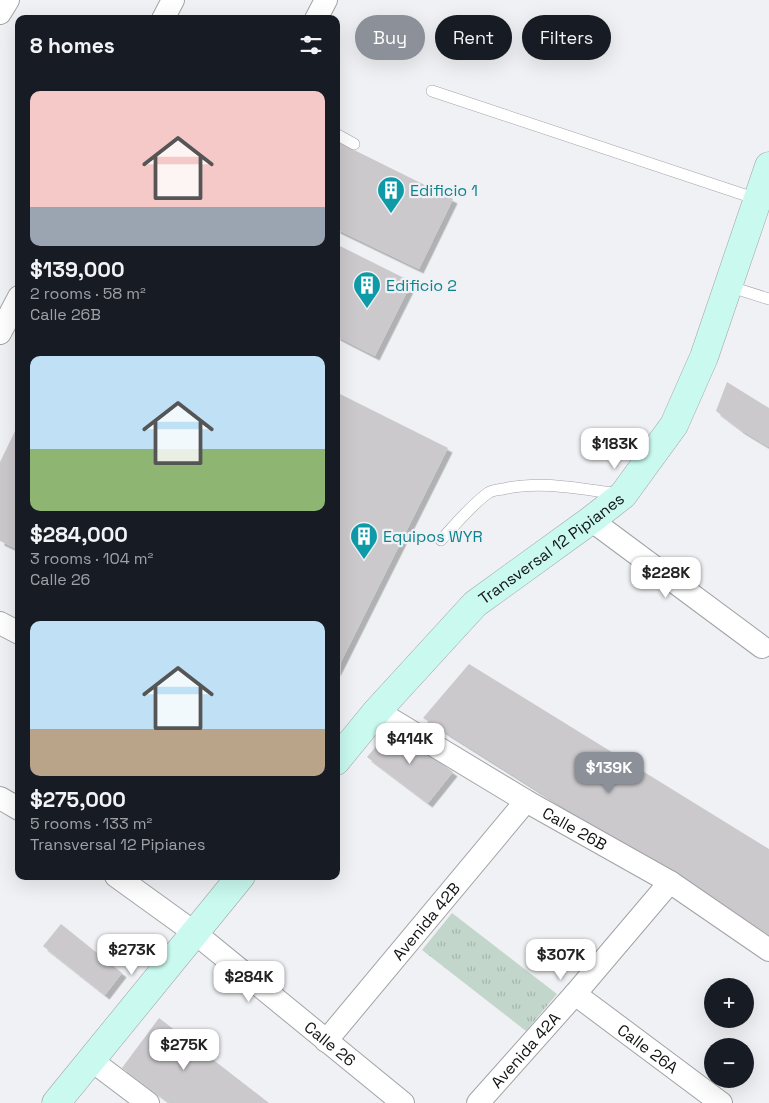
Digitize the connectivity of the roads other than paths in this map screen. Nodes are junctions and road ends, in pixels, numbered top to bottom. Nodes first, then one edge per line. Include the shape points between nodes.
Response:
1 (8, 0) edge
2 (173, 0) edge
3 (326, 0) edge
4 (0, 13) edge
5 (166, 15) edge
6 (318, 15) edge
7 (432, 91) dead end
8 (340, 136) edge
9 (354, 144) dead end
10 (769, 166) edge
11 (757, 199) junction
12 (728, 286) junction
13 (769, 299) edge
14 (15, 305) edge
15 (0, 333) edge
16 (623, 495) junction
17 (592, 520) junction
18 (441, 540) dead end
19 (0, 623) edge
20 (15, 631) edge
21 (762, 647) dead end
22 (377, 711) junction
23 (340, 756) edge
24 (0, 798) edge
25 (526, 801) junction
26 (15, 807) edge
27 (122, 880) edge
28 (238, 880) edge
29 (670, 882) junction
30 (195, 933) junction
31 (769, 950) edge
32 (575, 994) junction
33 (326, 1041) junction
34 (91, 1060) junction
35 (60, 1101) edge
36 (143, 1102) edge
37 (403, 1103) edge
38 (478, 1103) edge
39 (721, 1103) edge

1 - 4 street
2 - 5 street
3 - 6 street
7 - 11 lane
8 - 9 lane
10 - 11 street, Transversal 12 Pipianes
11 - 12 street, Transversal 12 Pipianes
12 - 13 lane
12 - 16 street, Transversal 12 Pipianes via 704,357 674,425
14 - 15 street
16 - 17 street, Transversal 12 Pipianes
16 - 18 lane via 536,484 509,487 490,492 472,506
17 - 21 street
17 - 22 street, Transversal 12 Pipianes via 476,604
19 - 20 street
22 - 23 street, Transversal 12 Pipianes
22 - 25 street, Calle 26B
24 - 26 street
25 - 29 street, Calle 26B
25 - 33 street, Avenida 42B
27 - 30 street, Calle 26
28 - 30 street
29 - 31 street, Calle 26B
29 - 32 street, Avenida 42A
30 - 33 street, Calle 26
30 - 34 street
32 - 38 street, Avenida 42A
32 - 39 street, Calle 26A
33 - 37 street, Calle 26
34 - 35 street
34 - 36 street

